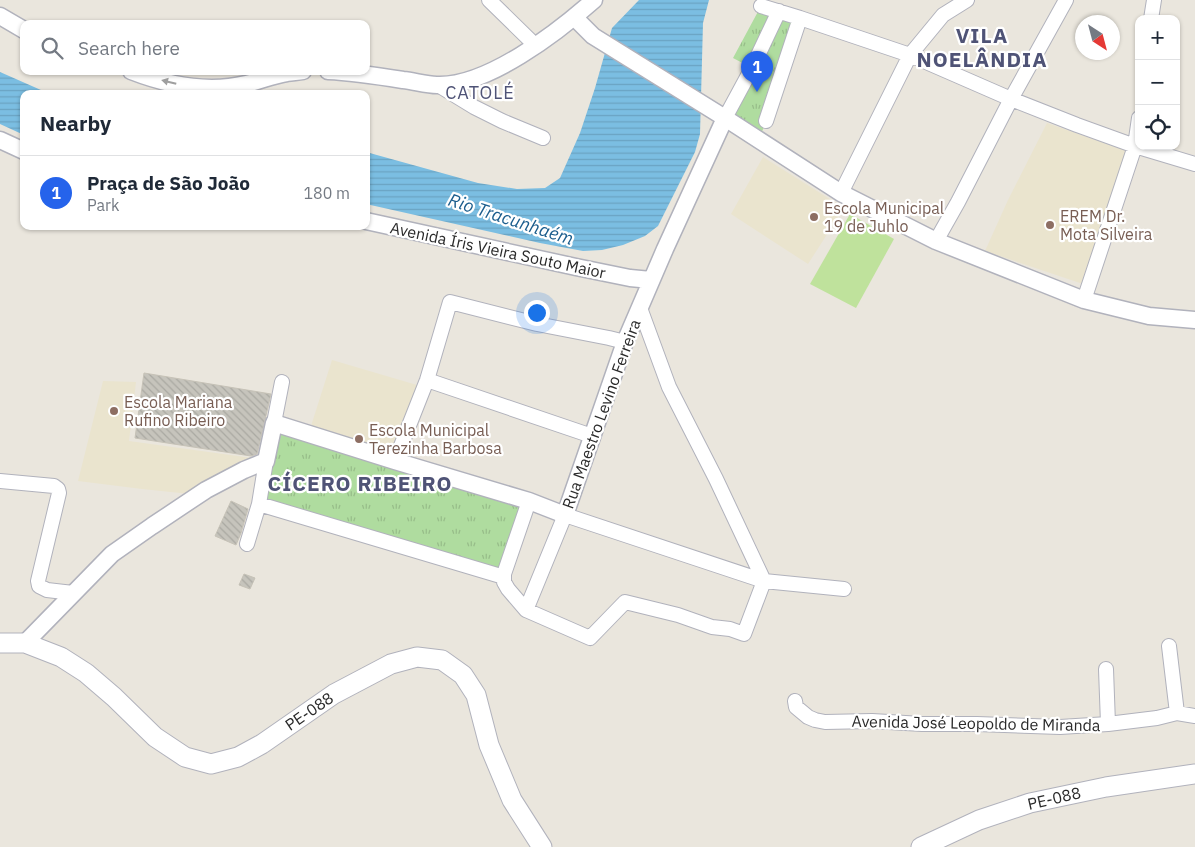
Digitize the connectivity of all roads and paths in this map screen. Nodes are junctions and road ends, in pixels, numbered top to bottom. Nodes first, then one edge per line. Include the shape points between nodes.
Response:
1 (490, 0) edge
2 (594, 0) edge
3 (965, 0) edge
4 (1066, 0) edge
5 (1154, 0) edge
6 (761, 6) dead end
7 (779, 11) junction
8 (1152, 15) edge
9 (0, 16) edge
10 (574, 18) junction
11 (800, 18) junction
12 (20, 28) edge
13 (536, 46) junction
14 (910, 55) junction
15 (141, 75) edge
16 (279, 75) edge
17 (370, 75) edge
18 (438, 85) junction
19 (1011, 99) junction
20 (721, 115) junction
21 (766, 121) dead end
22 (543, 138) dead end
23 (0, 140) edge
24 (1135, 146) joint
25 (20, 149) edge
26 (1148, 150) edge
27 (1195, 164) edge
28 (842, 193) junction
29 (370, 222) edge
30 (936, 241) junction
31 (651, 280) junction
32 (1084, 300) junction
33 (640, 308) junction
34 (1195, 320) edge
35 (625, 342) junction
36 (427, 380) junction
37 (282, 382) dead end
38 (274, 423) junction
39 (592, 436) junction
40 (266, 461) junction
41 (395, 461) junction
42 (0, 482) edge
43 (529, 501) junction
44 (259, 504) junction
45 (565, 515) junction
46 (247, 544) dead end
47 (504, 577) junction
48 (764, 581) junction
49 (844, 589) dead end
50 (72, 594) junction
51 (526, 610) junction
52 (0, 643) edge
53 (25, 644) junction
54 (1169, 646) dead end
55 (1106, 670) dead end
56 (795, 701) dead end
57 (1177, 713) junction
58 (1195, 716) edge
59 (1108, 724) junction
60 (1195, 774) edge
61 (542, 847) edge
62 (921, 847) edge

1 - 13 street
2 - 10 street
3 - 14 street via 943,16
4 - 19 street
5 - 8 street
6 - 7 street
7 - 11 street
7 - 20 street via 752,68
9 - 12 street
10 - 13 street
10 - 20 street via 593,36
11 - 14 street
11 - 21 street
13 - 18 street via 479,77
14 - 19 street
14 - 28 street
16 -> 15 street via 244,85 213,88 183,86
17 - 18 street
18 - 22 street via 502,122
19 - 24 street
19 - 30 street
20 - 28 street
20 - 31 street, Rua Maestro Levino Ferreira
23 - 25 street
24 - 32 street
26 - 27 street
28 - 30 street
29 - 31 street, Avenida Íris Vieira Souto Maior
30 - 32 street
31 - 33 street, Rua Maestro Levino Ferreira
32 - 34 street via 1149,316
33 - 35 street, Rua Maestro Levino Ferreira
33 - 48 street via 669,387
35 - 36 street via 450,302
35 - 39 street, Rua Maestro Levino Ferreira
36 - 39 street
36 - 41 street
37 - 38 street
38 - 40 street
38 - 41 street, Rua Maestro Levino Ferreira
39 - 45 street, Rua Maestro Levino Ferreira
40 - 44 street
40 - 50 street via 206,490 152,526 112,554
41 - 43 street, Rua Maestro Levino Ferreira
42 - 50 street via 58,489 38,586
43 - 45 street, Rua Maestro Levino Ferreira
43 - 47 street
44 - 46 street
44 - 47 street
45 - 48 street
45 - 51 street
47 - 51 street via 508,589
48 - 49 street
48 - 51 street via 744,634 625,602 590,638
50 - 53 street
52 - 53 main road, PE-088
53 - 61 main road, PE-088 via 62,657 114,697 155,737 185,758 210,764 238,757 262,744 334,694 391,664 417,657 442,660 463,675 476,695 489,745 512,800
54 - 57 street
55 - 59 street
56 - 59 street, Avenida José Leopoldo de Miranda via 796,707 808,716 825,722 1060,727
57 - 58 street, Avenida José Leopoldo de Miranda
57 - 59 street, Avenida José Leopoldo de Miranda
60 - 62 main road, PE-088 via 1106,787 1030,803 978,820

